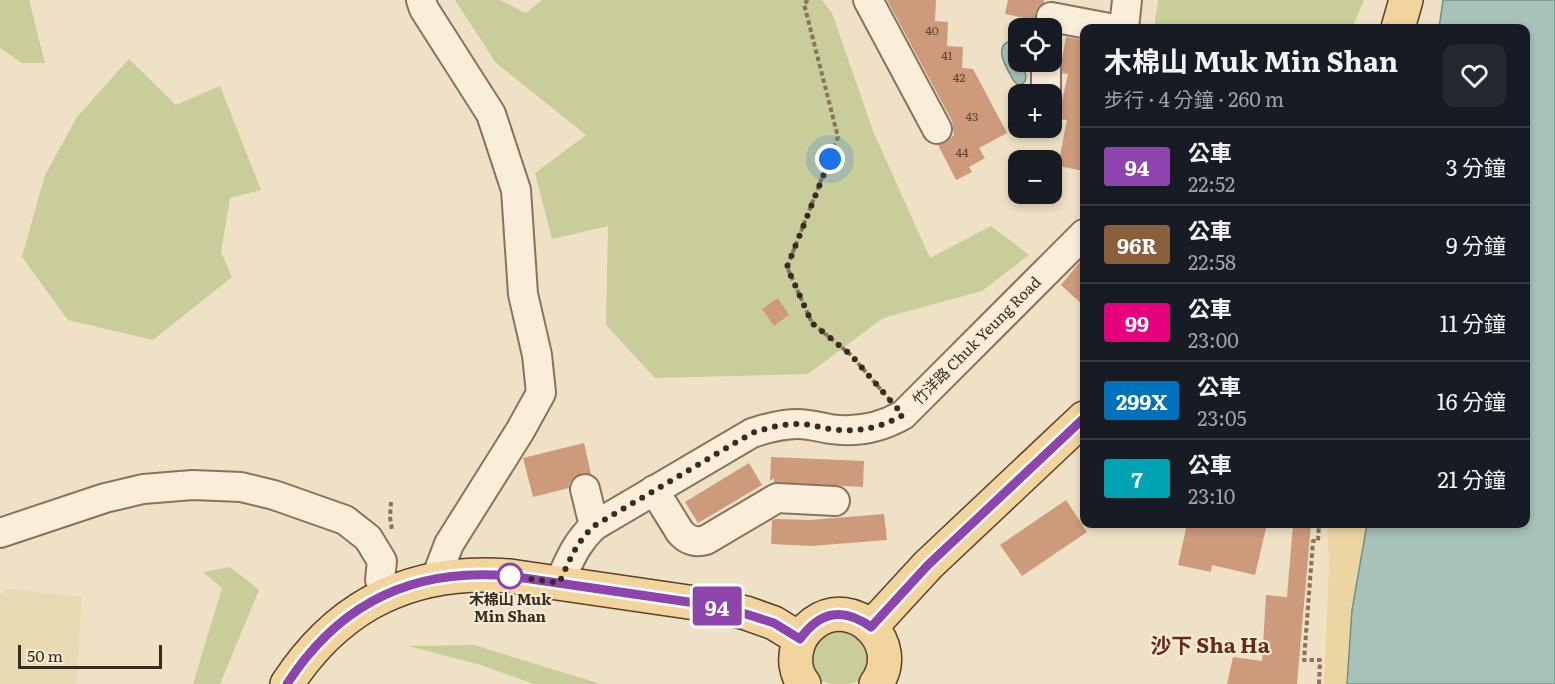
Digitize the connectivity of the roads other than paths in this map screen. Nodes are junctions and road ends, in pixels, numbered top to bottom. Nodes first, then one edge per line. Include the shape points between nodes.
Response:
1 (421, 0) edge
2 (868, 0) edge
3 (1127, 0) edge
4 (1406, 0) edge
5 (1051, 15) edge
6 (1091, 24) edge
7 (1124, 24) edge
8 (1399, 24) edge
9 (937, 129) dead end
10 (1080, 238) edge
11 (1080, 422) edge
12 (585, 489) dead end
13 (654, 490) junction
14 (835, 501) dead end
15 (594, 526) junction
16 (0, 534) edge
17 (436, 578) junction
18 (559, 583) junction
19 (389, 593) junction
20 (871, 627) junction
21 (800, 639) junction
22 (287, 684) edge
23 (804, 684) edge
24 (876, 684) edge

1 - 17 street via 491,114 516,190 523,294 541,393 449,544
2 - 9 street
3 - 7 street
4 - 8 main road
5 - 6 street
10 - 13 street, 竹洋路 Chuk Yeung Road via 903,415 890,423 860,430 798,424 766,428
11 - 20 main road via 928,565
12 - 15 street
13 - 14 street via 680,532 694,541 706,540 777,498
13 - 15 street, 竹洋路 Chuk Yeung Road
15 - 18 street, 竹洋路 Chuk Yeung Road via 575,547
16 - 19 street via 143,489 242,487 345,520 368,538 382,561 380,580
17 - 18 main road via 485,574
17 - 19 main road
18 - 21 main road via 716,606 774,623
19 - 22 main road via 367,604 328,634
20 - 21 main road via 846,614 832,615 819,619
20 - 24 main road via 884,651 884,665
21 - 23 main road via 795,666

